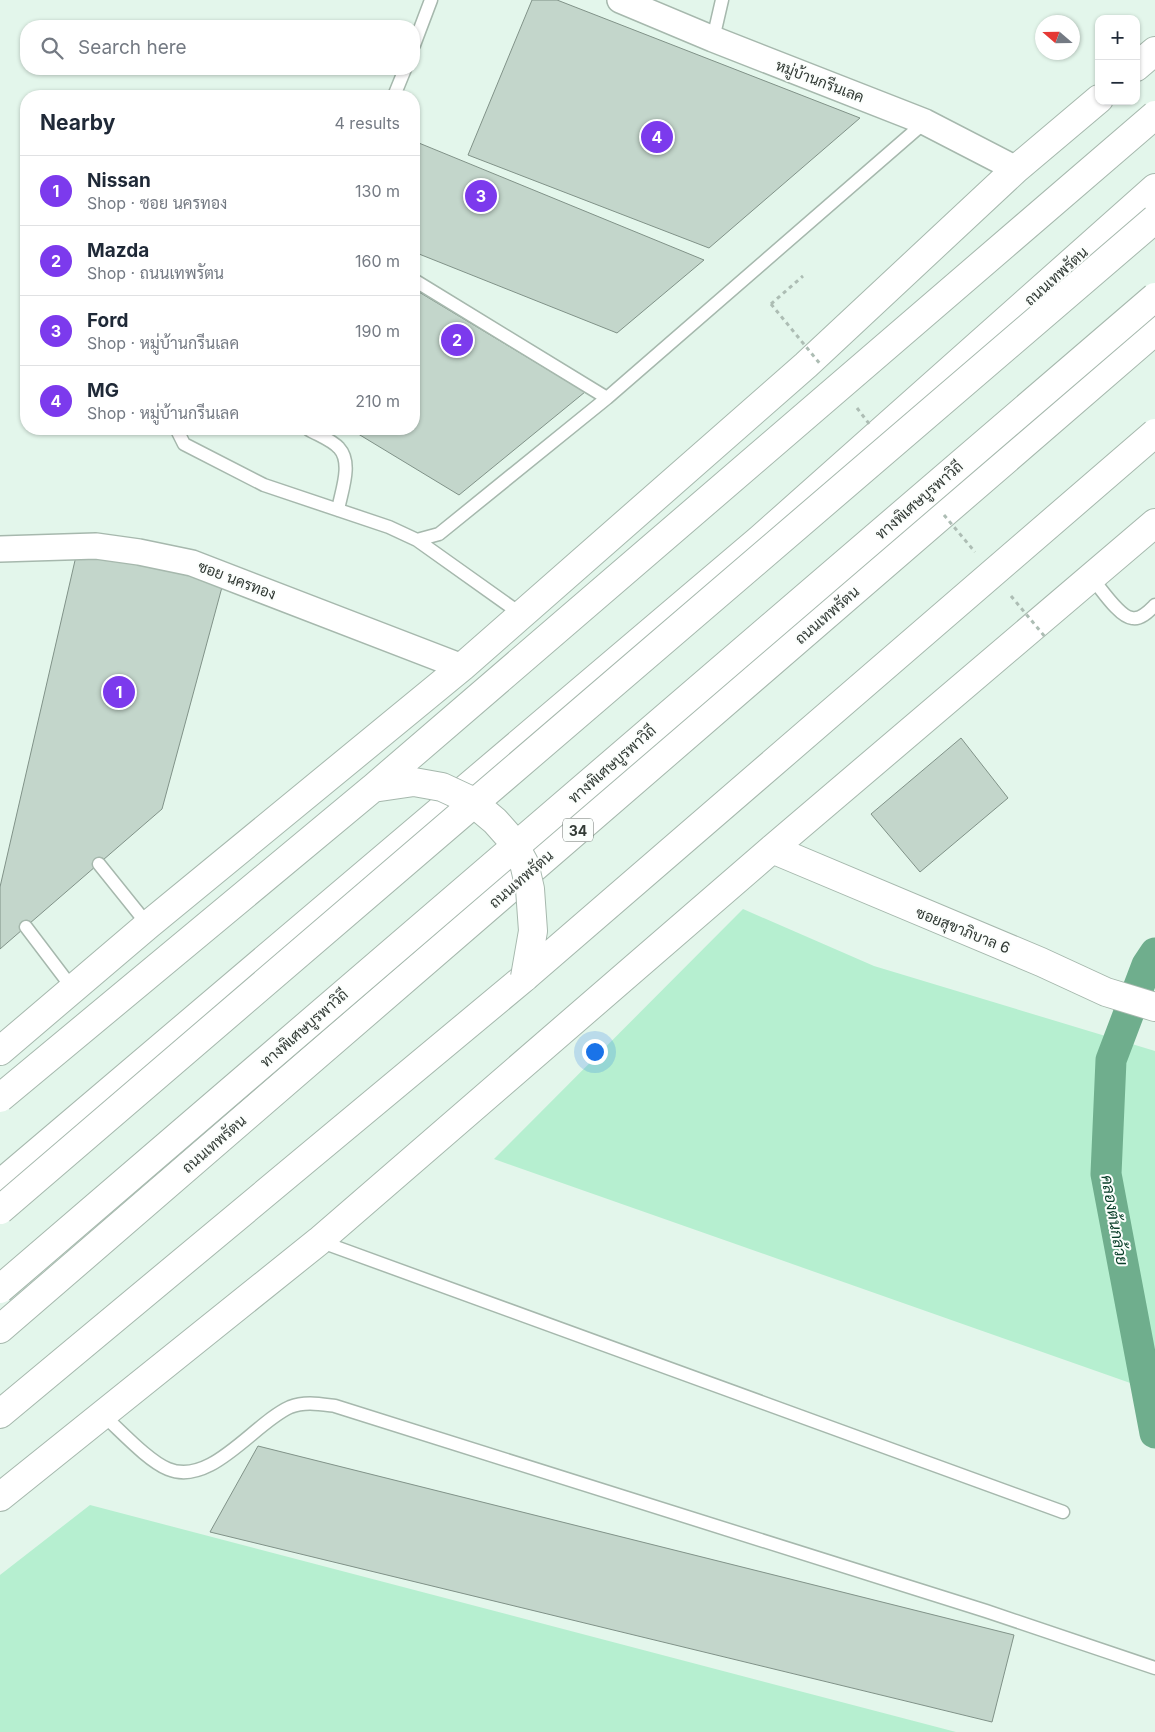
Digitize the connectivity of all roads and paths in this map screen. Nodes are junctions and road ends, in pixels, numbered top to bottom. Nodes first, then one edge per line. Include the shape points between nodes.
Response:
1 (431, 0) edge
2 (620, 0) edge
3 (722, 0) edge
4 (420, 29) edge
5 (713, 38) junction
6 (1155, 52) edge
7 (1140, 64) edge
8 (403, 75) edge
9 (396, 90) edge
10 (1095, 102) edge
11 (1155, 115) edge
12 (924, 122) junction
13 (1016, 169) junction
14 (1155, 188) edge
15 (1155, 219) edge
16 (803, 276) dead end
17 (420, 284) edge
18 (1155, 297) edge
19 (771, 304) dead end
20 (1155, 331) edge
21 (607, 398) junction
22 (1155, 434) edge
23 (180, 435) edge
24 (318, 435) edge
25 (338, 510) junction
26 (1155, 523) edge
27 (417, 540) junction
28 (0, 549) edge
29 (1091, 577) junction
30 (1155, 605) edge
31 (521, 614) junction
32 (462, 667) junction
33 (373, 788) junction
34 (772, 849) junction
35 (99, 864) dead end
36 (148, 925) junction
37 (26, 927) dead end
38 (525, 978) junction
39 (73, 989) junction
40 (1155, 1007) edge
41 (0, 1051) edge
42 (0, 1098) edge
43 (0, 1184) edge
44 (0, 1210) edge
45 (319, 1241) junction
46 (0, 1290) edge
47 (0, 1329) edge
48 (0, 1414) edge
49 (103, 1415) junction
50 (0, 1497) edge
51 (1063, 1512) dead end
52 (1155, 1668) edge

1 - 4 lane
2 - 5 street, หมู่บ้านกรีนเลค
3 - 5 lane
5 - 12 street, หมู่บ้านกรีนเลค
6 - 7 main road
8 - 9 lane
10 - 13 main road
11 - 33 main road, bridge
12 - 13 street, หมู่บ้านกรีนเลค
12 - 21 lane
13 - 31 main road via 806,365
14 - 43 main road, ถนนเทพรัตน via 759,540
15 - 44 main road, bridge
16 - 19 path
17 - 21 lane
18 - 46 main road, ทางพิเศษบูรพาวิถี, bridge
20 - 47 main road, ถนนเทพรัตน / 34
21 - 27 lane via 439,534
22 - 38 main road, bridge
23 - 25 lane via 184,444 264,485
24 - 25 lane via 339,448 346,458
25 - 27 lane
26 - 29 main road
27 - 31 lane
28 - 32 street, ซอย นครทอง via 96,546 192,563
29 - 30 lane via 1123,615 1133,619 1143,616
29 - 34 main road
31 - 32 main road
32 - 36 main road
33 - 38 main road, bridge via 414,782 442,786 470,800 495,820 511,839 524,864 530,889 532,931
33 - 42 main road, bridge
34 - 40 main road, ซอยสุขาภิบาล 6 via 1106,992
34 - 45 main road
35 - 36 lane
36 - 39 main road
37 - 39 lane
38 - 48 main road
39 - 41 main road
45 - 49 main road
45 - 51 lane
49 - 50 main road
49 - 52 lane via 168,1469 191,1472 233,1450 270,1418 292,1406 312,1403 335,1406 986,1611

